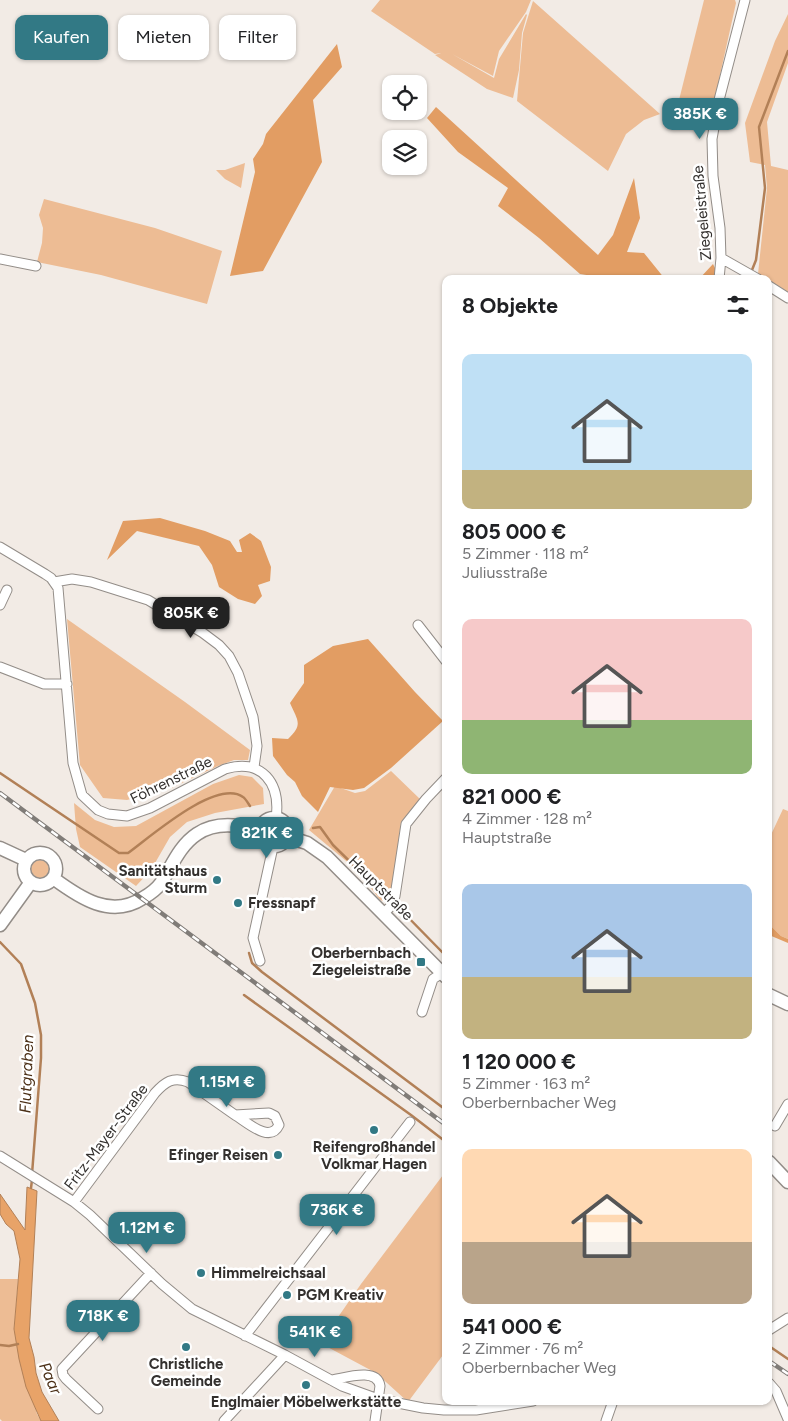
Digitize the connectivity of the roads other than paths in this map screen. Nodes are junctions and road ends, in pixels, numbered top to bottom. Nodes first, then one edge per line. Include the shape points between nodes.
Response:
1 (746, 0) edge
2 (721, 258) junction
3 (0, 259) edge
4 (36, 266) dead end
5 (719, 275) edge
6 (751, 275) edge
7 (772, 288) edge
8 (788, 298) edge
9 (0, 547) edge
10 (54, 582) junction
11 (7, 590) dead end
12 (0, 604) edge
13 (418, 625) dead end
14 (442, 656) edge
15 (0, 667) edge
16 (67, 684) junction
17 (254, 767) junction
18 (442, 782) edge
19 (276, 818) junction
20 (260, 830) junction
21 (288, 837) junction
22 (273, 847) junction
23 (0, 848) edge
24 (26, 860) junction
25 (53, 878) junction
26 (31, 882) junction
27 (384, 913) junction
28 (1, 923) edge
29 (260, 961) dead end
30 (442, 970) edge
31 (442, 974) edge
32 (772, 996) edge
33 (788, 1004) edge
34 (422, 1012) dead end
35 (788, 1104) edge
36 (236, 1116) dead end
37 (410, 1122) dead end
38 (774, 1126) dead end
39 (0, 1156) edge
40 (772, 1165) edge
41 (786, 1177) edge
42 (74, 1202) junction
43 (150, 1273) junction
44 (788, 1318) edge
45 (772, 1328) edge
46 (245, 1336) junction
47 (285, 1355) junction
48 (331, 1380) junction
49 (772, 1386) edge
50 (378, 1399) junction
51 (488, 1405) edge
52 (612, 1405) edge
53 (98, 1409) dead end
54 (788, 1419) edge
55 (224, 1421) edge
56 (374, 1421) edge
57 (606, 1421) edge

1 - 2 street, Ziegeleistraße via 712,139
2 - 5 street, Ziegeleistraße
2 - 6 street
3 - 4 street
7 - 8 street
9 - 10 street
10 - 16 street, Föhrenstraße via 59,595
10 - 17 street via 72,579 91,582 148,600 219,645 238,673 253,717 257,746
11 - 12 street
13 - 14 street
15 - 16 street via 44,684
16 - 17 street, Föhrenstraße via 73,763 82,796 98,810 127,816 150,808 224,769 236,765
17 - 19 street via 274,785 278,805
18 - 27 street via 406,824 395,896
19 - 20 main road via 269,819
19 - 21 main road via 285,823
20 - 22 main road via 264,843
20 - 25 main road via 226,825 213,826 197,834 183,846 151,894 124,906 97,905
21 - 22 main road
21 - 27 main road, Hauptstraße via 306,843 327,857
22 - 29 street via 253,938
23 - 24 main road
24 - 25 main road via 40,852 50,856 56,865
24 - 26 main road via 24,870
25 - 26 main road via 43,884
26 - 28 main road
27 - 30 main road, Hauptstraße
31 - 34 street, Hauptstraße via 433,979
32 - 33 main road
35 - 38 street
36 - 42 street, Fritz-Mayer-Straße via 188,1082 181,1079 167,1081
37 - 46 street
39 - 42 street
40 - 41 main road
42 - 43 street
43 - 46 street via 192,1310
43 - 53 street via 62,1370 63,1375
44 - 45 street
46 - 47 street
47 - 48 street
47 - 55 street
48 - 50 street
48 - 50 street via 371,1375 379,1381
49 - 54 street
50 - 51 street via 442,1410 476,1410
50 - 56 street
52 - 57 street

